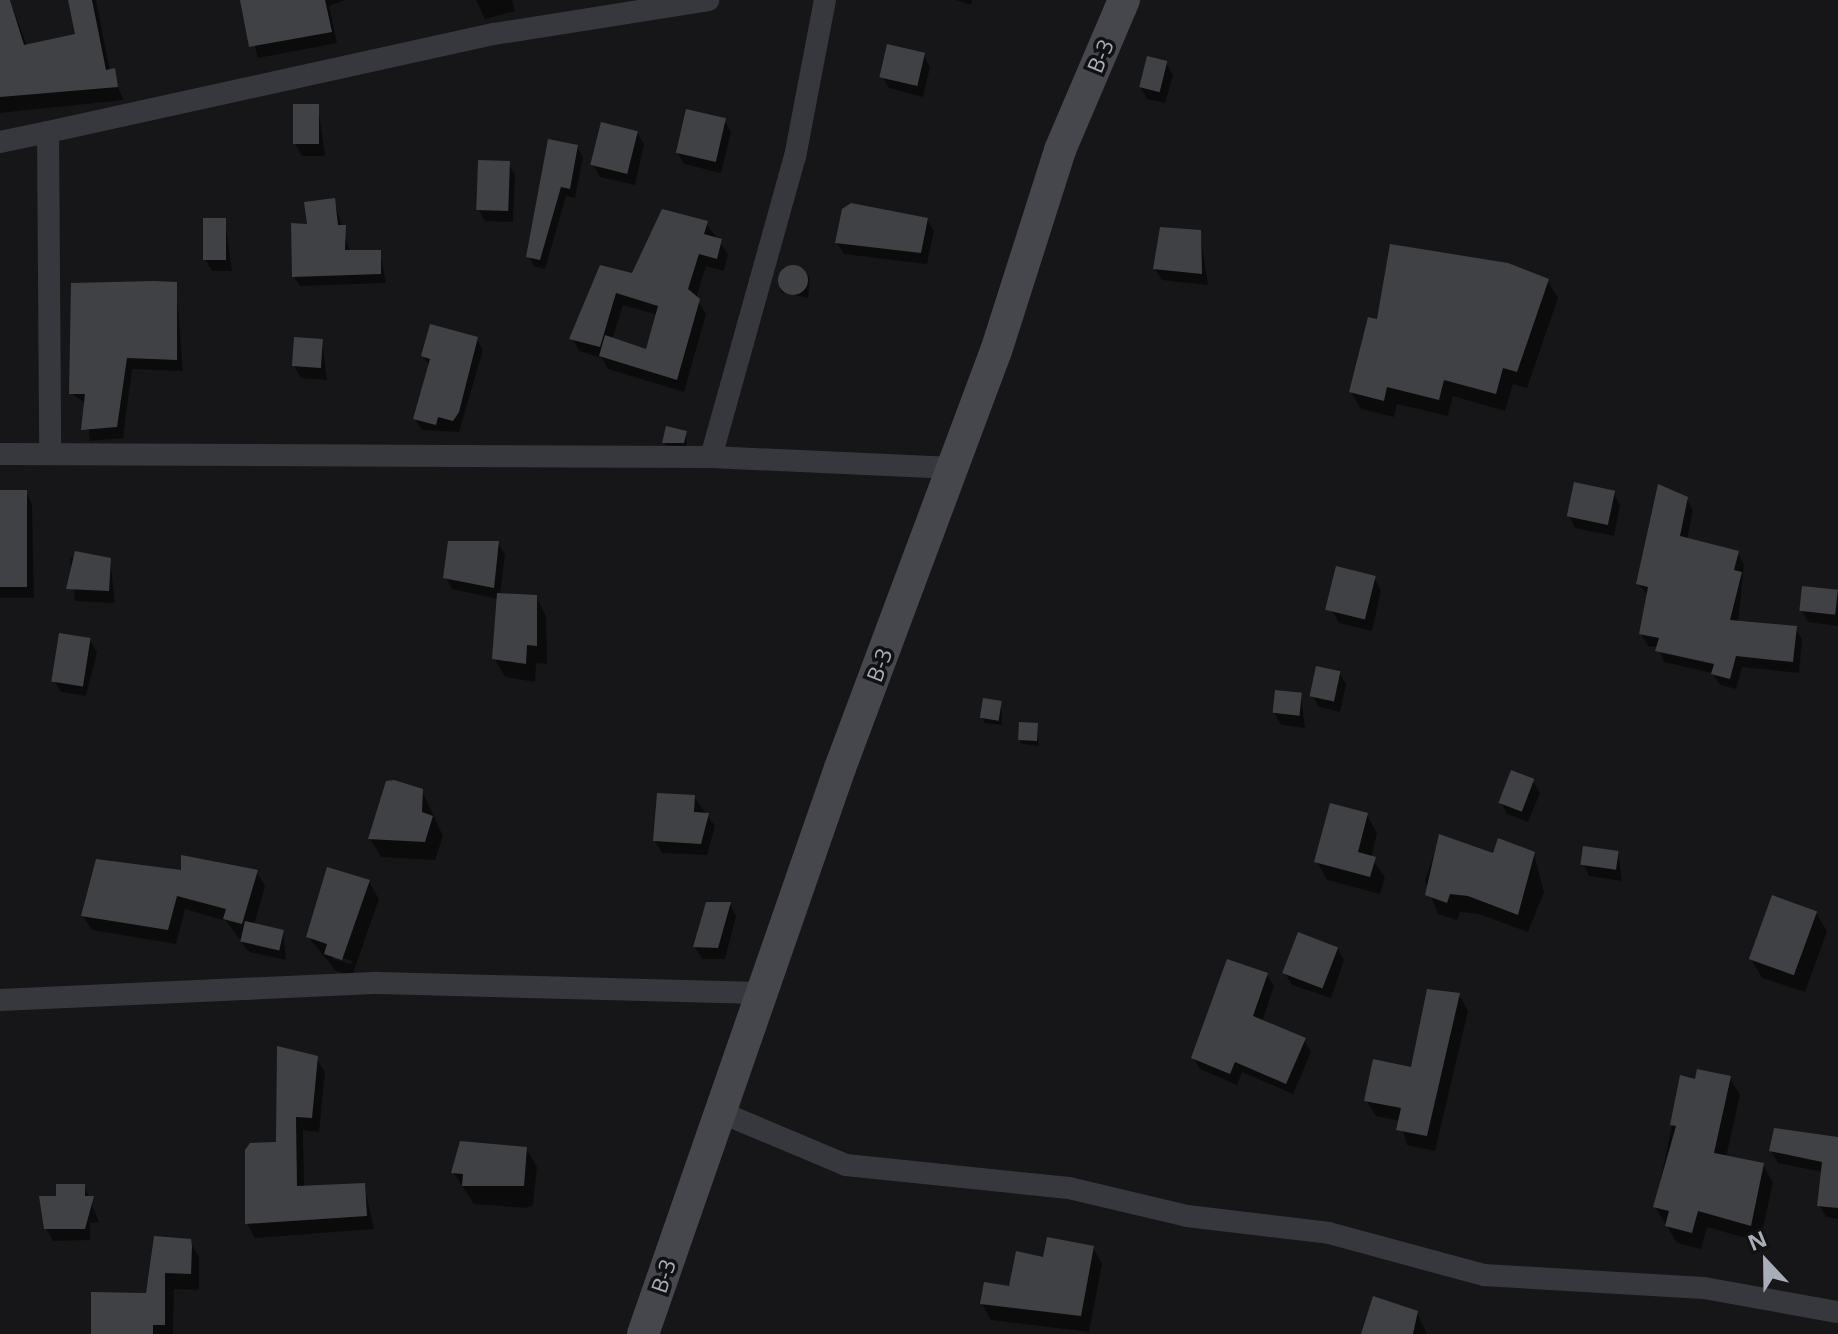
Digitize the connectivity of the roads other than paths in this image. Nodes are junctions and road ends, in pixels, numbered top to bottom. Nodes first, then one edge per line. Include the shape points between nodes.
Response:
1 (708, 0) edge
2 (825, 0) edge
3 (1124, 0) edge
4 (48, 132) junction
5 (0, 142) edge
6 (0, 454) edge
7 (50, 454) junction
8 (711, 457) junction
9 (953, 468) junction
10 (759, 993) junction
11 (0, 1000) edge
12 (720, 1112) junction
13 (1838, 1312) edge
14 (643, 1334) edge

1 - 4 street via 494,34
2 - 8 street via 795,157
3 - 9 main road, B-3 via 1060,150
4 - 5 street
4 - 7 street
6 - 7 street
7 - 8 street
8 - 9 street
9 - 10 main road, B-3
10 - 11 street via 379,983
10 - 12 main road, B-3
12 - 13 street via 846,1165 1069,1188 1187,1216 1329,1233 1484,1275 1704,1288
12 - 14 main road, B-3

